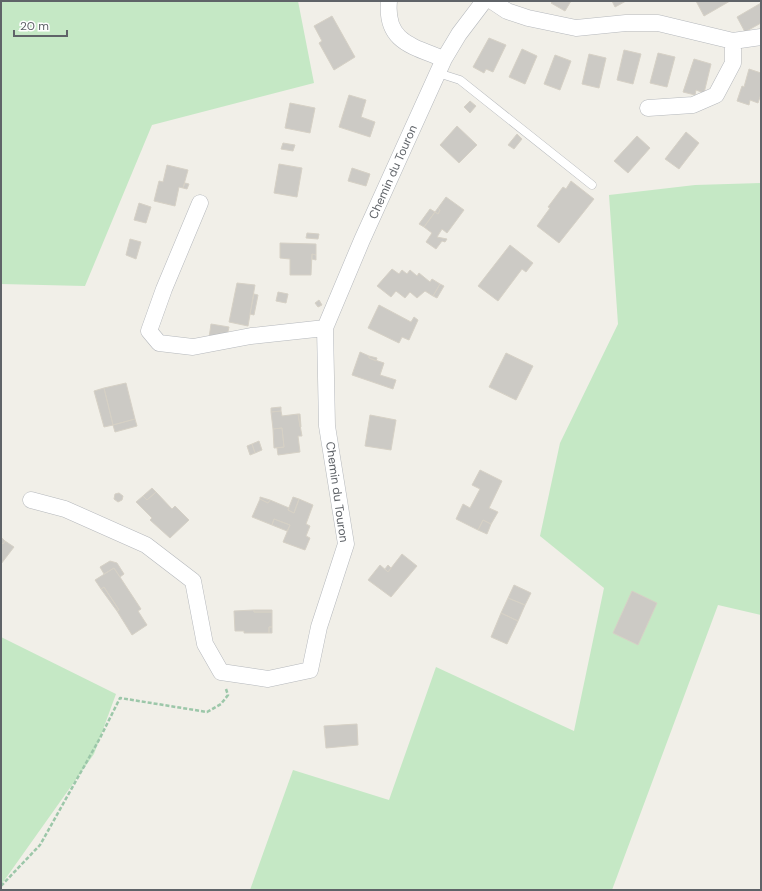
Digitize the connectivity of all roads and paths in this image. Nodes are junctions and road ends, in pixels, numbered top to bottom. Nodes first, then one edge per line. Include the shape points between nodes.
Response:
1 (389, 1) edge
2 (484, 1) edge
3 (492, 1) edge
4 (510, 6) edge
5 (761, 37) edge
6 (733, 41) junction
7 (441, 66) junction
8 (648, 108) dead end
9 (592, 185) dead end
10 (200, 203) dead end
11 (325, 328) junction
12 (31, 500) dead end
13 (221, 672) junction
14 (1, 886) edge

1 - 7 street via 388,16 391,29 398,38
2 - 7 street, Chemin du Touron via 459,34
3 - 4 street
4 - 6 street via 528,18 576,28 658,23
5 - 6 street
6 - 8 street via 733,63 716,95 693,104
7 - 9 lane
7 - 11 street, Chemin du Touron
10 - 11 street via 149,331 159,343 193,347 251,336
11 - 13 street, Chemin du Touron via 327,426 346,544 318,628 310,670 268,679
12 - 13 street via 66,509 146,545 194,581 205,644
13 - 14 path via 228,695 222,704 207,712 120,698 40,845

